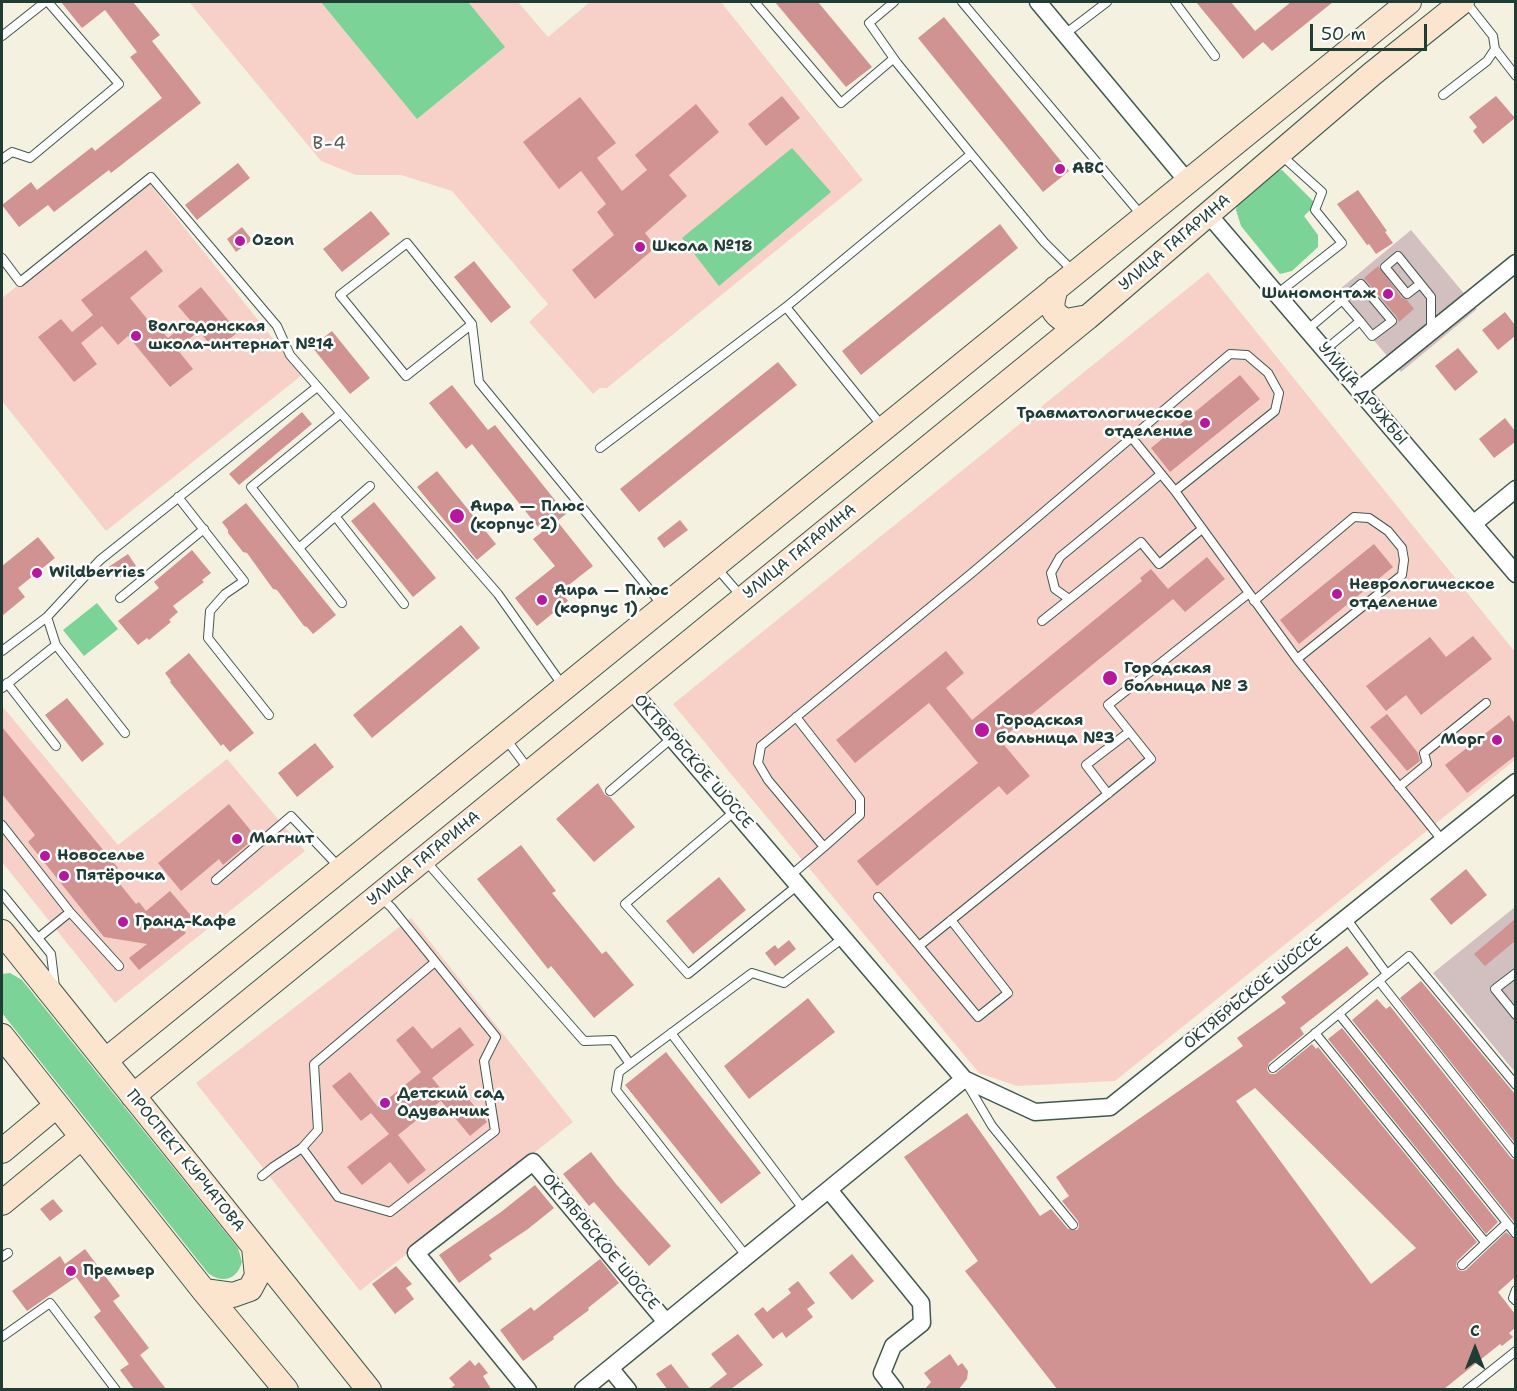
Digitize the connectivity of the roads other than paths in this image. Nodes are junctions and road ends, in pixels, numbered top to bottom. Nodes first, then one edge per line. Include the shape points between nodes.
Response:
1 (47, 2) edge
2 (755, 2) edge
3 (894, 2) edge
4 (962, 2) edge
5 (1038, 2) edge
6 (1107, 2) edge
7 (1175, 2) edge
8 (1409, 2) edge
9 (1464, 2) edge
10 (1065, 34) junction
11 (2, 36) edge
12 (1356, 45) junction
13 (1495, 49) junction
14 (1215, 56) dead end
15 (893, 58) junction
16 (1372, 74) junction
17 (1515, 76) edge
18 (1443, 95) dead end
19 (1280, 153) junction
20 (971, 154) junction
21 (2, 159) edge
22 (1188, 182) junction
23 (1209, 214) junction
24 (1143, 218) junction
25 (2, 258) edge
26 (1515, 263) edge
27 (1075, 273) junction
28 (1420, 284) junction
29 (1056, 288) junction
30 (1277, 294) junction
31 (1342, 300) junction
32 (786, 307) junction
33 (1088, 317) junction
34 (1360, 321) junction
35 (472, 324) junction
36 (1307, 330) junction
37 (1431, 332) junction
38 (1325, 350) junction
39 (317, 387) junction
40 (1359, 390) junction
41 (340, 414) junction
42 (884, 428) junction
43 (1132, 438) junction
44 (600, 448) dead end
45 (1161, 474) junction
46 (370, 486) dead end
47 (1515, 489) edge
48 (1175, 491) junction
49 (178, 497) junction
50 (335, 516) junction
51 (1473, 524) junction
52 (204, 529) junction
53 (1202, 529) junction
54 (299, 548) junction
55 (715, 566) junction
56 (1515, 574) edge
57 (1251, 597) junction
58 (120, 598) dead end
59 (743, 598) junction
60 (1069, 599) junction
61 (342, 603) dead end
62 (404, 604) dead end
63 (663, 606) junction
64 (47, 617) junction
65 (1042, 621) dead end
66 (56, 645) junction
67 (2, 651) edge
68 (1297, 660) junction
69 (4, 685) edge
70 (564, 688) junction
71 (631, 690) junction
72 (1486, 703) dead end
73 (269, 715) dead end
74 (796, 717) junction
75 (1129, 732) junction
76 (125, 733) dead end
77 (504, 737) junction
78 (672, 738) junction
79 (56, 746) dead end
80 (531, 772) junction
81 (1515, 782) edge
82 (1399, 787) junction
83 (610, 791) dead end
84 (1108, 794) junction
85 (735, 811) junction
86 (2, 825) edge
87 (1442, 840) junction
88 (824, 847) junction
89 (424, 859) junction
90 (341, 869) junction
91 (216, 880) dead end
92 (794, 880) junction
93 (2, 894) edge
94 (379, 895) junction
95 (878, 897) dead end
96 (70, 912) junction
97 (1346, 917) junction
98 (951, 920) junction
99 (2, 932) edge
100 (38, 938) junction
101 (843, 938) junction
102 (919, 946) junction
103 (435, 962) junction
104 (2, 963) edge
105 (119, 966) dead end
106 (30, 967) junction
107 (1515, 973) edge
108 (1387, 974) junction
109 (1379, 981) junction
110 (56, 999) junction
111 (1339, 1014) junction
112 (1515, 1015) edge
113 (672, 1033) junction
114 (1315, 1033) junction
115 (2, 1036) edge
116 (106, 1060) junction
117 (630, 1064) junction
118 (1273, 1068) dead end
119 (964, 1079) junction
120 (1515, 1085) edge
121 (133, 1096) junction
122 (56, 1106) junction
123 (82, 1137) junction
124 (302, 1148) junction
125 (2, 1151) edge
126 (1515, 1154) edge
127 (262, 1176) dead end
128 (829, 1190) junction
129 (2, 1203) edge
130 (804, 1210) junction
131 (1507, 1223) junction
132 (1073, 1225) dead end
133 (1515, 1234) edge
134 (1485, 1242) junction
135 (254, 1247) junction
136 (747, 1257) junction
137 (1461, 1265) dead end
138 (1515, 1290) edge
139 (204, 1291) junction
140 (1515, 1301) edge
141 (666, 1322) junction
142 (2, 1337) edge
143 (1515, 1351) edge
144 (610, 1368) junction
145 (116, 1389) edge
146 (286, 1389) edge
147 (369, 1389) edge
148 (528, 1389) edge
149 (583, 1389) edge
150 (628, 1389) edge
151 (895, 1389) edge
152 (1467, 1389) edge

1 - 11 lane
1 - 21 lane via 119,84 30,158 12,152
2 - 15 lane via 841,103
3 - 15 lane via 869,22
4 - 24 lane
5 - 10 street
6 - 10 lane
7 - 14 lane
8 - 12 street
9 - 13 lane via 1493,36
9 - 16 street, УЛИЦА ГАГАРИНА
10 - 22 street
12 - 16 street via 1368,43 1380,55
12 - 22 street
13 - 17 lane
13 - 18 lane via 1487,61
15 - 20 lane
16 - 19 street, УЛИЦА ГАГАРИНА
19 - 23 street, УЛИЦА ГАГАРИНА
19 - 30 lane via 1322,192 1315,210 1342,243
20 - 27 lane
20 - 32 lane
22 - 24 street
23 - 30 street, УЛИЦА ДРУЖБЫ
23 - 33 street, УЛИЦА ГАГАРИНА
24 - 27 street
25 - 39 lane via 20,282 150,177 277,326 290,355
26 - 37 street
27 - 29 street
28 - 28 lane via 1398,256 1385,267 1407,294
28 - 37 lane via 1431,297
29 - 33 street via 1052,305 1056,316 1066,321
29 - 42 street
30 - 36 street, УЛИЦА ДРУЖБЫ
31 - 34 lane
31 - 34 lane via 1361,284 1392,321 1372,336
31 - 36 lane
32 - 42 lane
32 - 44 lane
33 - 59 street, УЛИЦА ГАГАРИНА
34 - 38 lane
35 - 35 lane via 407,243 340,295 406,376
35 - 63 lane via 479,382
36 - 38 street, УЛИЦА ДРУЖБЫ
37 - 40 street
38 - 40 street, УЛИЦА ДРУЖБЫ
39 - 41 lane
39 - 49 lane
40 - 51 street, УЛИЦА ДРУЖБЫ
41 - 54 lane via 251,487
41 - 70 lane via 498,594
42 - 55 street
43 - 45 lane
43 - 48 lane via 1230,354 1247,355 1268,373 1279,393 1275,411
43 - 74 lane
45 - 48 lane
45 - 60 lane via 1060,557 1051,573 1055,589
46 - 50 lane
47 - 51 street
48 - 53 lane
49 - 52 lane
49 - 64 lane via 100,560
50 - 54 lane
50 - 62 lane
51 - 56 street, УЛИЦА ДРУЖБЫ
52 - 58 lane
52 - 73 lane via 244,581 210,611 208,638
53 - 57 lane
53 - 60 lane via 1159,564 1141,542
54 - 61 lane
55 - 59 lane
55 - 63 street
57 - 68 lane
57 - 68 lane via 1354,517 1369,518 1388,531 1402,548 1402,575
57 - 75 lane via 1108,705
59 - 71 street, УЛИЦА ГАГАРИНА
60 - 65 lane
63 - 70 street
64 - 66 lane
64 - 67 lane
66 - 69 lane
66 - 76 lane
68 - 82 lane
69 - 79 lane
70 - 77 street
71 - 78 street, ОКТЯБРЬСКОЕ ШОССЕ
71 - 80 street, УЛИЦА ГАГАРИНА
72 - 82 lane via 1424,753 1427,764
74 - 88 lane via 860,799 860,815
74 - 88 lane via 761,746 758,763
75 - 84 lane via 1151,759
75 - 84 lane via 1086,765
77 - 80 lane
77 - 90 street
78 - 83 lane
78 - 85 street, ОКТЯБРЬСКОЕ ШОССЕ
80 - 89 street, УЛИЦА ГАГАРИНА
81 - 87 street, ОКТЯБРЬСКОЕ ШОССЕ
82 - 87 lane
84 - 98 lane
85 - 92 street, ОКТЯБРЬСКОЕ ШОССЕ
85 - 92 lane via 625,904 688,974
86 - 96 lane
87 - 97 street, ОКТЯБРЬСКОЕ ШОССЕ
88 - 92 lane
89 - 94 street, УЛИЦА ГАГАРИНА
89 - 117 lane via 584,1041 614,1040
90 - 91 lane via 291,816
90 - 116 street
92 - 101 street, ОКТЯБРЬСКОЕ ШОССЕ
93 - 100 lane
94 - 103 lane
94 - 121 street, УЛИЦА ГАГАРИНА
95 - 102 lane
96 - 100 lane
96 - 105 lane
97 - 108 lane
97 - 119 street, ОКТЯБРЬСКОЕ ШОССЕ via 1110,1107 1035,1113
98 - 102 lane
98 - 102 lane via 1008,993 978,1017
99 - 106 street, ПРОСПЕКТ КУРЧАТОВА
100 - 110 lane via 51,954
101 - 113 lane via 784,983 752,973
101 - 119 street, ОКТЯБРЬСКОЕ ШОССЕ
103 - 124 lane via 314,1064 318,1130
103 - 124 lane via 496,1037 484,1061 495,1131 390,1212 338,1197
104 - 106 street
106 - 110 street, ПРОСПЕКТ КУРЧАТОВА
107 - 112 lane via 1495,988
108 - 109 lane
108 - 120 lane via 1409,956
109 - 111 lane
109 - 126 lane
110 - 116 street, ПРОСПЕКТ КУРЧАТОВА
111 - 114 lane
111 - 131 lane
113 - 117 lane
113 - 130 lane
114 - 118 lane
114 - 134 lane
115 - 122 street
116 - 121 street, ПРОСПЕКТ КУРЧАТОВА
117 - 136 lane via 619,1072 616,1090
119 - 128 street, ОКТЯБРЬСКОЕ ШОССЕ
119 - 132 lane via 992,1126
121 - 135 street, ПРОСПЕКТ КУРЧАТОВА
122 - 123 street
122 - 125 street
123 - 129 street
123 - 139 street
124 - 127 lane
128 - 130 street, ОКТЯБРЬСКОЕ ШОССЕ
128 - 151 street via 921,1303 922,1323 893,1346 882,1373
130 - 136 street, ОКТЯБРЬСКОЕ ШОССЕ
131 - 133 lane
131 - 134 lane
134 - 137 lane
135 - 139 street via 257,1276 249,1289 233,1295
135 - 147 street, ПРОСПЕКТ КУРЧАТОВА
136 - 141 street, ОКТЯБРЬСКОЕ ШОССЕ
138 - 140 lane
139 - 146 street
141 - 144 street, ОКТЯБРЬСКОЕ ШОССЕ
141 - 148 street, ОКТЯБРЬСКОЕ ШОССЕ via 533,1162 416,1253
142 - 145 lane via 50,1303
143 - 152 lane
144 - 149 street, ОКТЯБРЬСКОЕ ШОССЕ
144 - 150 street

